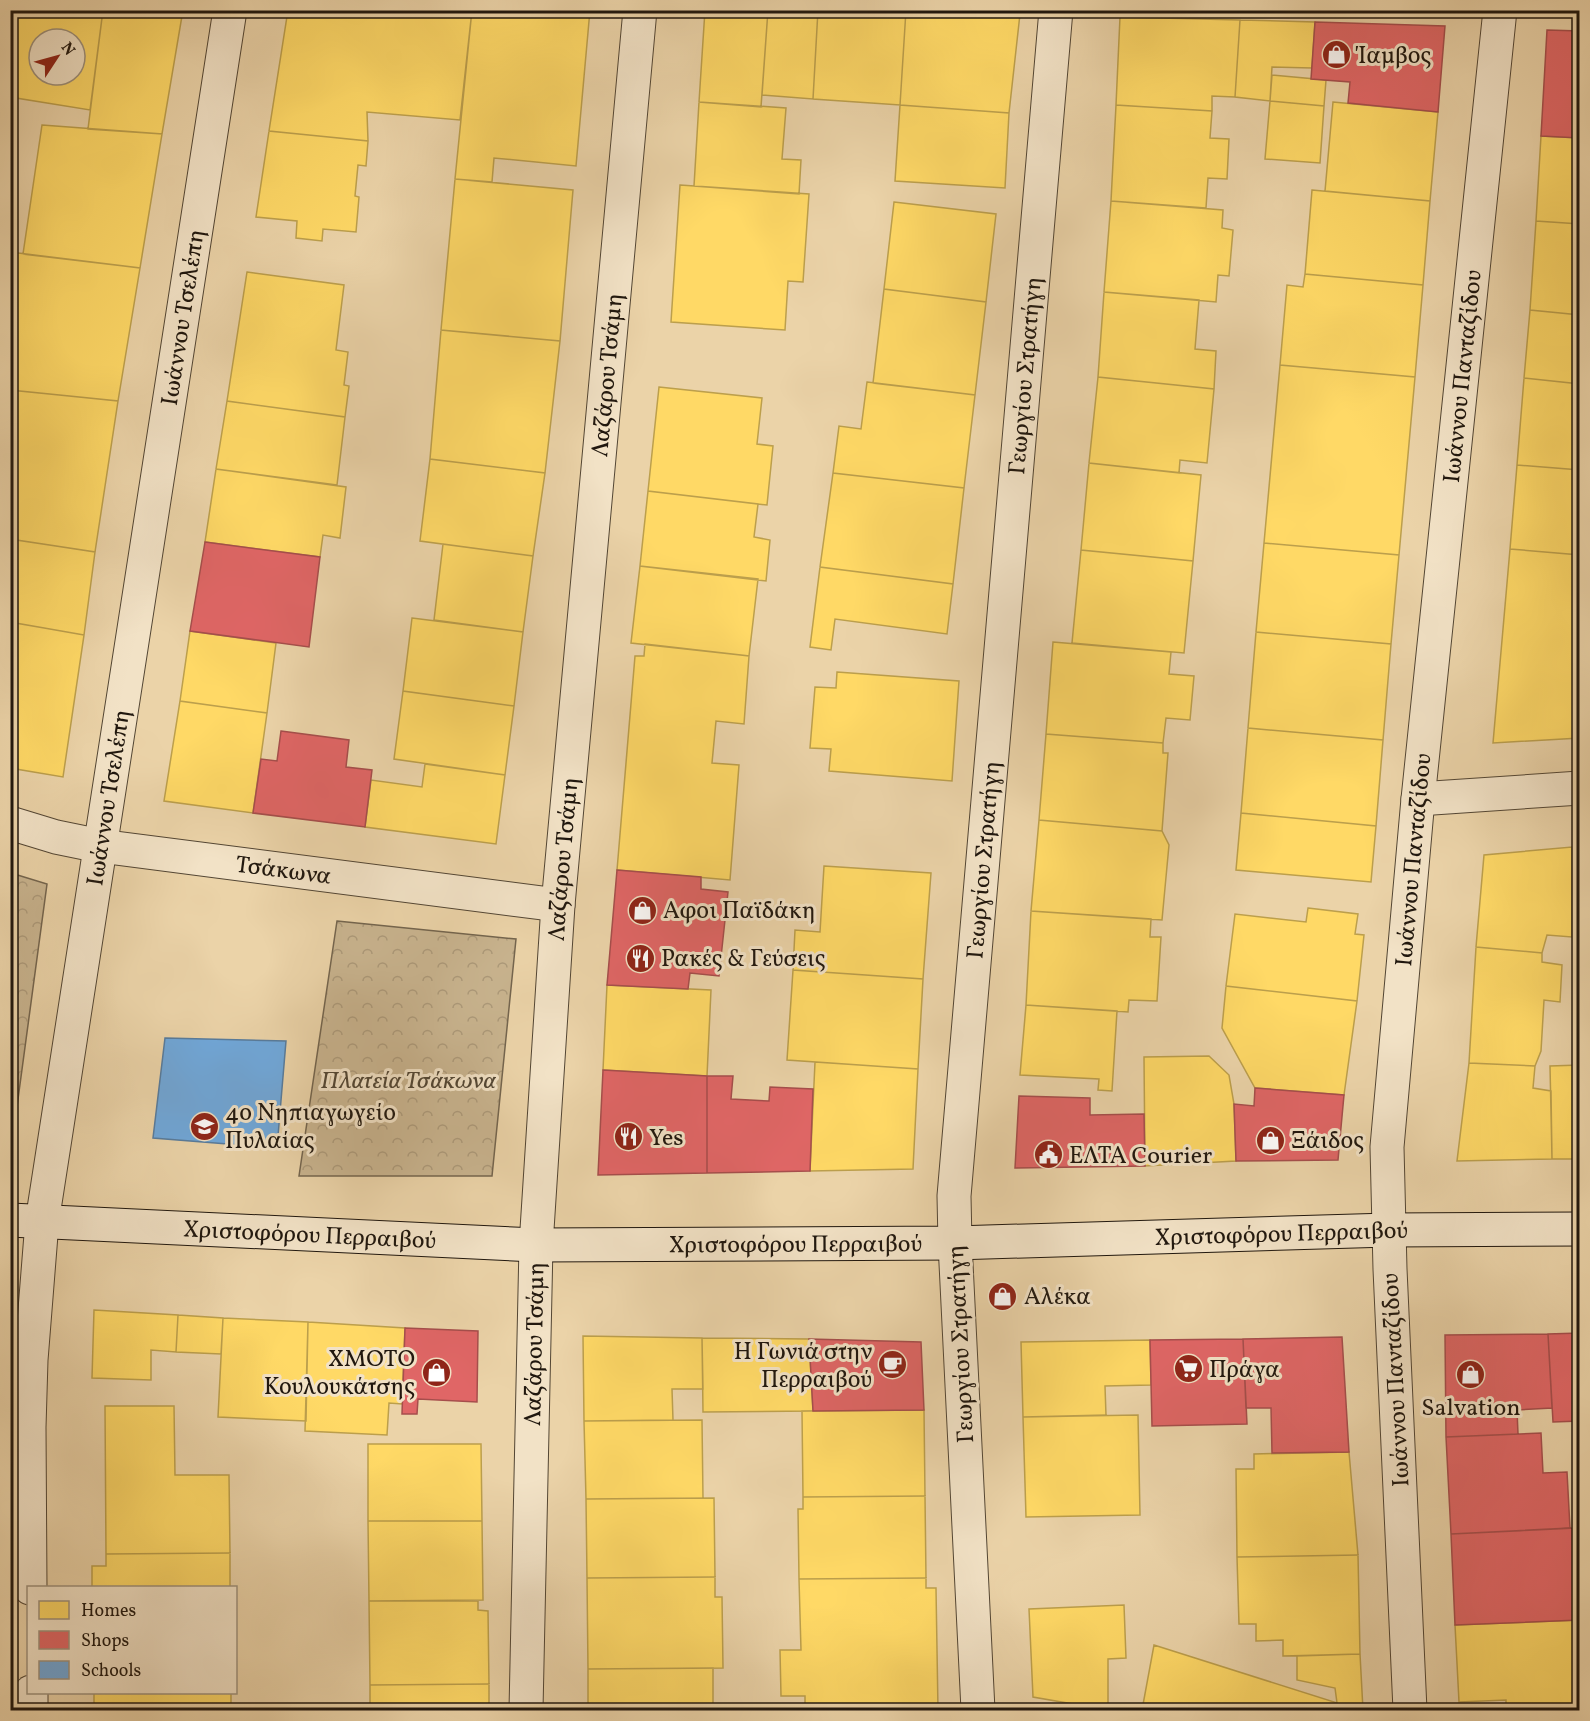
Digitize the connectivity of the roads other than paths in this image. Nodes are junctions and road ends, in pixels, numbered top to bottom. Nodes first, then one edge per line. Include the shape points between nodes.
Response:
1 (230, 10) edge
2 (640, 10) edge
3 (1056, 10) edge
4 (1500, 10) edge
5 (1580, 788) edge
6 (1418, 799) junction
7 (10, 823) edge
8 (100, 846) junction
9 (558, 905) junction
10 (26, 1221) edge
11 (1580, 1229) edge
12 (1389, 1230) junction
13 (955, 1243) junction
14 (536, 1245) junction
15 (30, 1586) edge
16 (31, 1694) edge
17 (31, 1710) edge
18 (526, 1710) edge
19 (978, 1710) edge
20 (1410, 1710) edge

1 - 8 street, Ιωάννου Τσελέπη
2 - 9 street, Λαζάρου Τσάμη
3 - 13 street, Γεωργίου Στρατήγη via 957,1145
4 - 6 street, Ιωάννου Πανταζίδου
5 - 6 street
6 - 12 street, Ιωάννου Πανταζίδου via 1387,1147
7 - 8 street, Τσάκωνα
8 - 9 street, Τσάκωνα
8 - 10 street, Ιωάννου Τσελέπη
9 - 14 street, Λαζάρου Τσάμη
10 - 14 street, Χριστοφόρου Περραιβού
10 - 15 street, Ιωάννου Τσελέπη via 31,1360
11 - 12 street, Χριστοφόρου Περραιβού
12 - 13 street, Χριστοφόρου Περραιβού
12 - 20 street, Ιωάννου Πανταζίδου
13 - 14 street, Χριστοφόρου Περραιβού
13 - 19 street, Γεωργίου Στρατήγη
14 - 18 street, Λαζάρου Τσάμη
16 - 17 street

